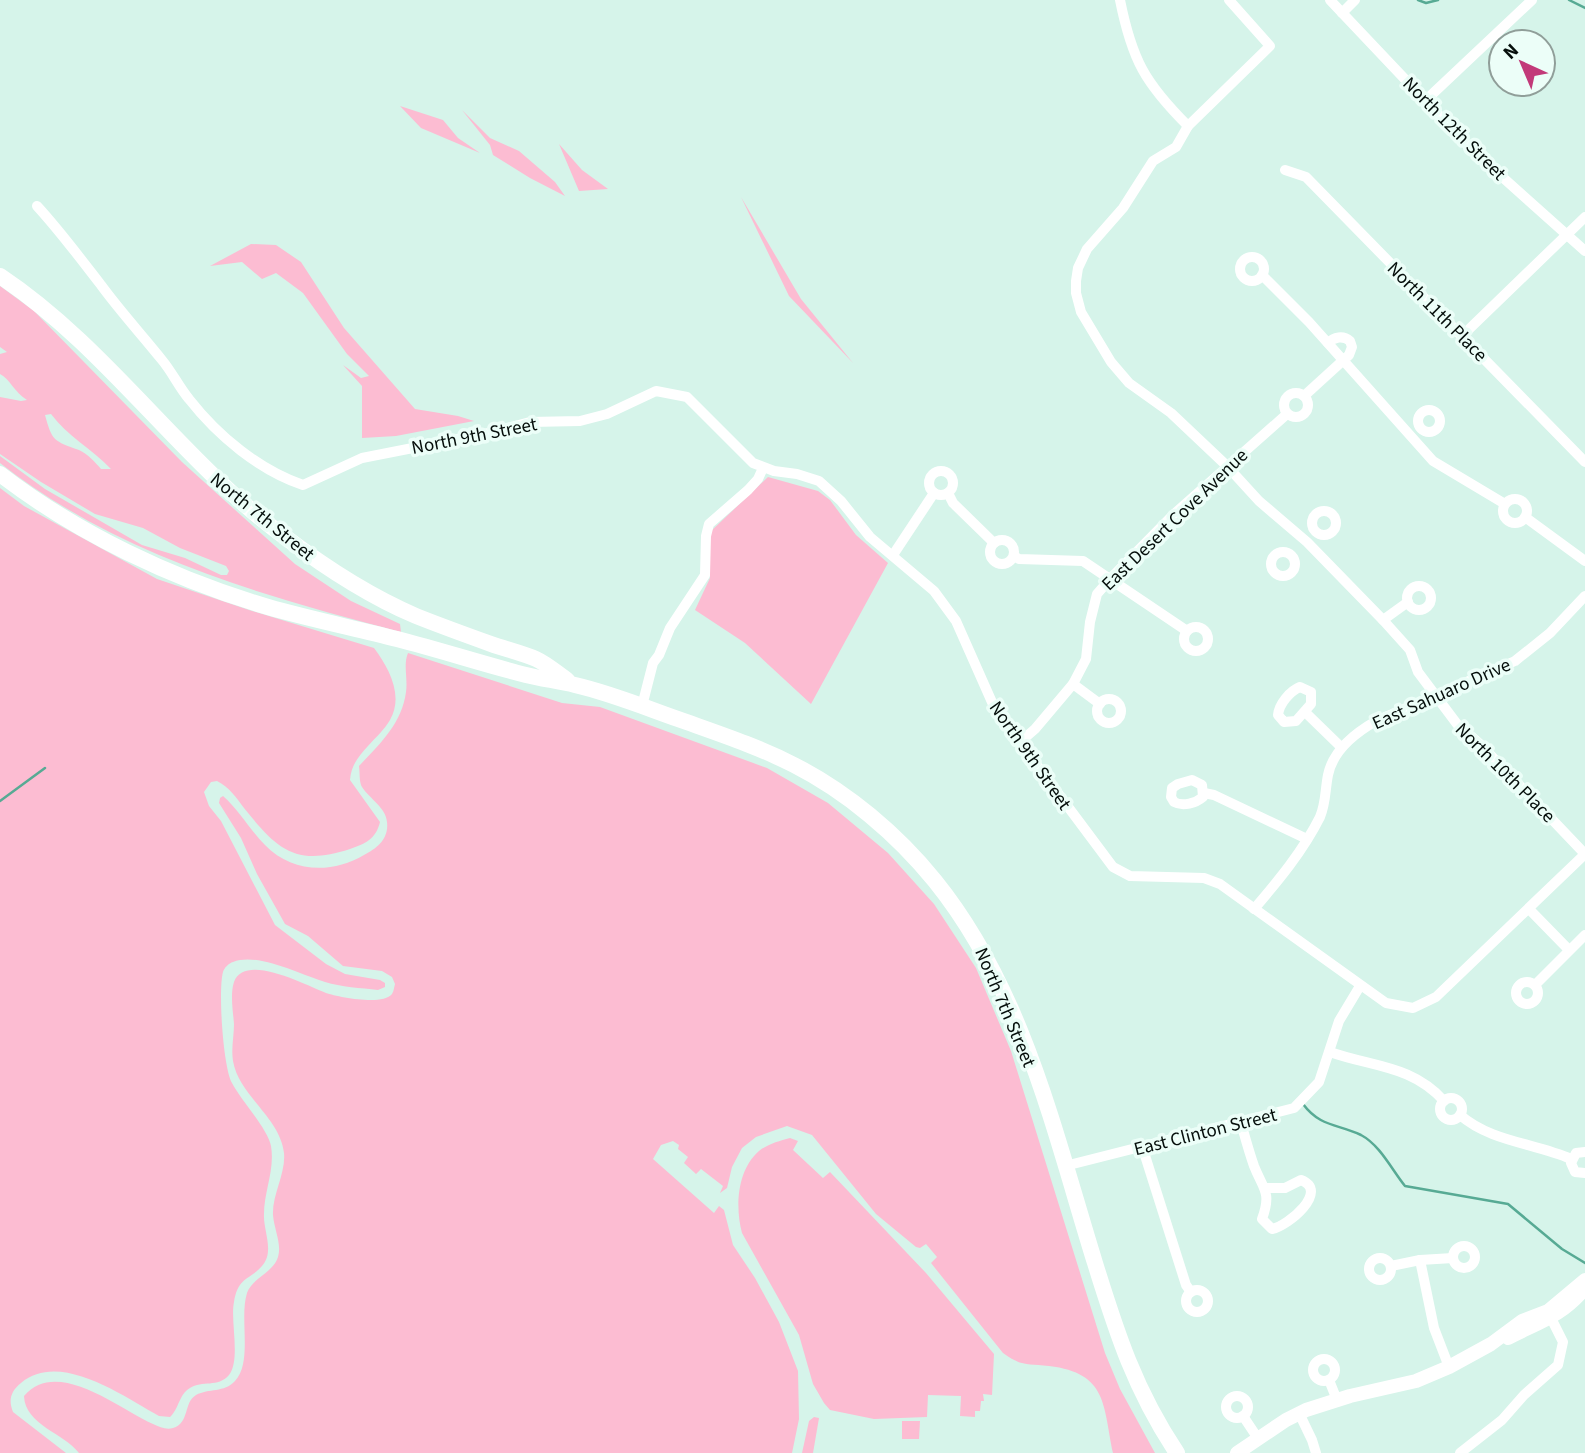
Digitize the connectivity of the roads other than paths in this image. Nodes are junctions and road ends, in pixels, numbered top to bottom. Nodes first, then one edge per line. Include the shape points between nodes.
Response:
1 (1120, 0) edge
2 (1229, 0) edge
3 (1330, 0) edge
4 (1355, 0) edge
5 (1532, 0) edge
6 (1342, 13) junction
7 (1426, 100) junction
8 (1188, 126) junction
9 (1284, 170) dead end
10 (37, 206) dead end
11 (1585, 217) edge
12 (1568, 234) junction
13 (1585, 251) edge
14 (1262, 275) dead end
15 (0, 276) edge
16 (1462, 335) junction
17 (1328, 343) junction
18 (1343, 360) junction
19 (1304, 396) junction
20 (1287, 414) junction
21 (1422, 428) dead end
22 (1412, 439) junction
23 (1585, 462) edge
24 (1227, 466) junction
25 (763, 468) junction
26 (0, 474) edge
27 (934, 493) junction
28 (948, 493) junction
29 (1505, 504) junction
30 (1525, 517) junction
31 (1316, 533) dead end
32 (1307, 542) junction
33 (994, 543) junction
34 (893, 555) junction
35 (1014, 556) junction
36 (1292, 556) dead end
37 (1585, 561) edge
38 (1111, 578) junction
39 (1585, 596) edge
40 (1408, 602) dead end
41 (1383, 620) junction
42 (1187, 631) dead end
43 (1073, 684) junction
44 (575, 685) junction
45 (1436, 696) junction
46 (1100, 704) dead end
47 (642, 706) junction
48 (1305, 712) dead end
49 (1020, 742) junction
50 (1341, 747) junction
51 (1204, 793) dead end
52 (1307, 839) junction
53 (1585, 854) edge
54 (1254, 909) junction
55 (1529, 909) junction
56 (1585, 935) edge
57 (1569, 950) junction
58 (1535, 985) dead end
59 (1360, 986) junction
60 (1330, 1052) junction
61 (1444, 1101) junction
62 (1460, 1115) junction
63 (1241, 1122) junction
64 (1143, 1146) junction
65 (1585, 1152) edge
66 (1571, 1159) junction
67 (1065, 1166) junction
68 (1585, 1173) edge
69 (1266, 1188) junction
70 (1453, 1258) dead end
71 (1420, 1260) junction
72 (1391, 1266) dead end
73 (1585, 1280) edge
74 (1585, 1287) edge
75 (1191, 1292) dead end
76 (1550, 1314) junction
77 (1450, 1367) junction
78 (1329, 1380) dead end
79 (1337, 1400) junction
80 (1299, 1413) junction
81 (1243, 1416) dead end
82 (1257, 1437) junction
83 (1177, 1453) edge
84 (1237, 1453) edge
85 (1316, 1453) edge
86 (1460, 1453) edge

1 - 8 street via 1142,72
2 - 8 street via 1270,46
3 - 6 street, North 12th Street
4 - 6 street
5 - 7 street
6 - 7 street, North 12th Street
7 - 12 street, North 12th Street via 1471,149
8 - 24 street, North 10th Place via 1176,147 1153,161 1123,208 1087,249 1078,268 1076,293 1081,313 1129,383 1171,413
9 - 16 street, North 11th Place via 1306,177
10 - 25 street, North 9th Street via 212,425 283,478 303,485 362,458 530,422 580,421 656,391 687,397
11 - 12 street
12 - 13 street, North 12th Street
12 - 16 street
14 - 17 street
15 - 44 main road, North 7th Street via 62,325 246,506 309,555 394,606 537,660
16 - 23 street, North 11th Place
17 - 18 street
17 - 18 street via 1338,337 1350,341 1351,351
18 - 19 street, East Desert Cove Avenue
18 - 22 street
19 - 20 street, East Desert Cove Avenue via 1293,393 1287,397
19 - 20 street, East Desert Cove Avenue via 1306,412 1297,417
20 - 24 street, East Desert Cove Avenue
21 - 22 street
22 - 29 street via 1433,461
24 - 32 street, North 10th Place
24 - 38 street, East Desert Cove Avenue
25 - 34 street, North 9th Street via 819,481 870,537
25 - 47 street via 748,490 709,524 705,575 653,663
26 - 44 main road, North 7th Street via 114,545 218,590
27 - 28 street
27 - 28 street via 929,483 939,471 952,478
27 - 34 street
28 - 33 street
29 - 30 street via 1522,500
29 - 30 street via 1508,521
30 - 37 street
31 - 32 street
32 - 36 street
32 - 41 street, North 10th Place
33 - 35 street via 1009,542
33 - 35 street via 990,550 994,561 1005,564
34 - 49 street, North 9th Street via 946,606 995,709
35 - 38 street via 1083,561
38 - 42 street
38 - 43 street, East Desert Cove Avenue via 1097,594 1086,659
39 - 45 street, East Sahuaro Drive via 1515,661
40 - 41 street
41 - 45 street, North 10th Place via 1410,650 1418,672
43 - 46 street
43 - 49 street, East Desert Cove Avenue
44 - 47 main road, North 7th Street
45 - 50 street, East Sahuaro Drive via 1369,725
45 - 53 street, North 10th Place via 1457,724
47 - 67 main road, North 7th Street via 797,766 849,800 907,850 956,908 996,973 1030,1056
48 - 50 street
49 - 54 street, North 9th Street via 1113,867 1130,876 1204,878
50 - 52 street, East Sahuaro Drive via 1328,775 1325,806
51 - 52 street
52 - 54 street, East Sahuaro Drive
53 - 55 street
54 - 59 street, North 9th Street
55 - 57 street
55 - 59 street via 1436,997 1421,1005 1385,1003
56 - 57 street
57 - 58 street
59 - 60 street, East Clinton Street via 1339,1021
60 - 61 street via 1398,1069 1420,1079
60 - 63 street, East Clinton Street via 1319,1082 1294,1108
61 - 62 street via 1458,1101
61 - 62 street via 1442,1116 1451,1120
62 - 66 street via 1486,1132
63 - 64 street, East Clinton Street
63 - 69 street
64 - 67 street, East Clinton Street
64 - 75 street
65 - 66 street
66 - 68 street via 1573,1169
67 - 83 main road, North 7th Street via 1119,1340 1149,1409
69 - 69 street via 1268,1205 1262,1219 1272,1229 1283,1226 1311,1198 1308,1182 1301,1180 1285,1188
70 - 71 street
71 - 72 street
71 - 77 street via 1434,1328
73 - 76 street
74 - 76 street via 1572,1303
76 - 77 street via 1531,1329
76 - 86 street via 1563,1342 1558,1365 1503,1420
77 - 79 street via 1416,1381
78 - 79 street
79 - 80 street
80 - 82 street
80 - 85 street
81 - 82 street
82 - 84 street

